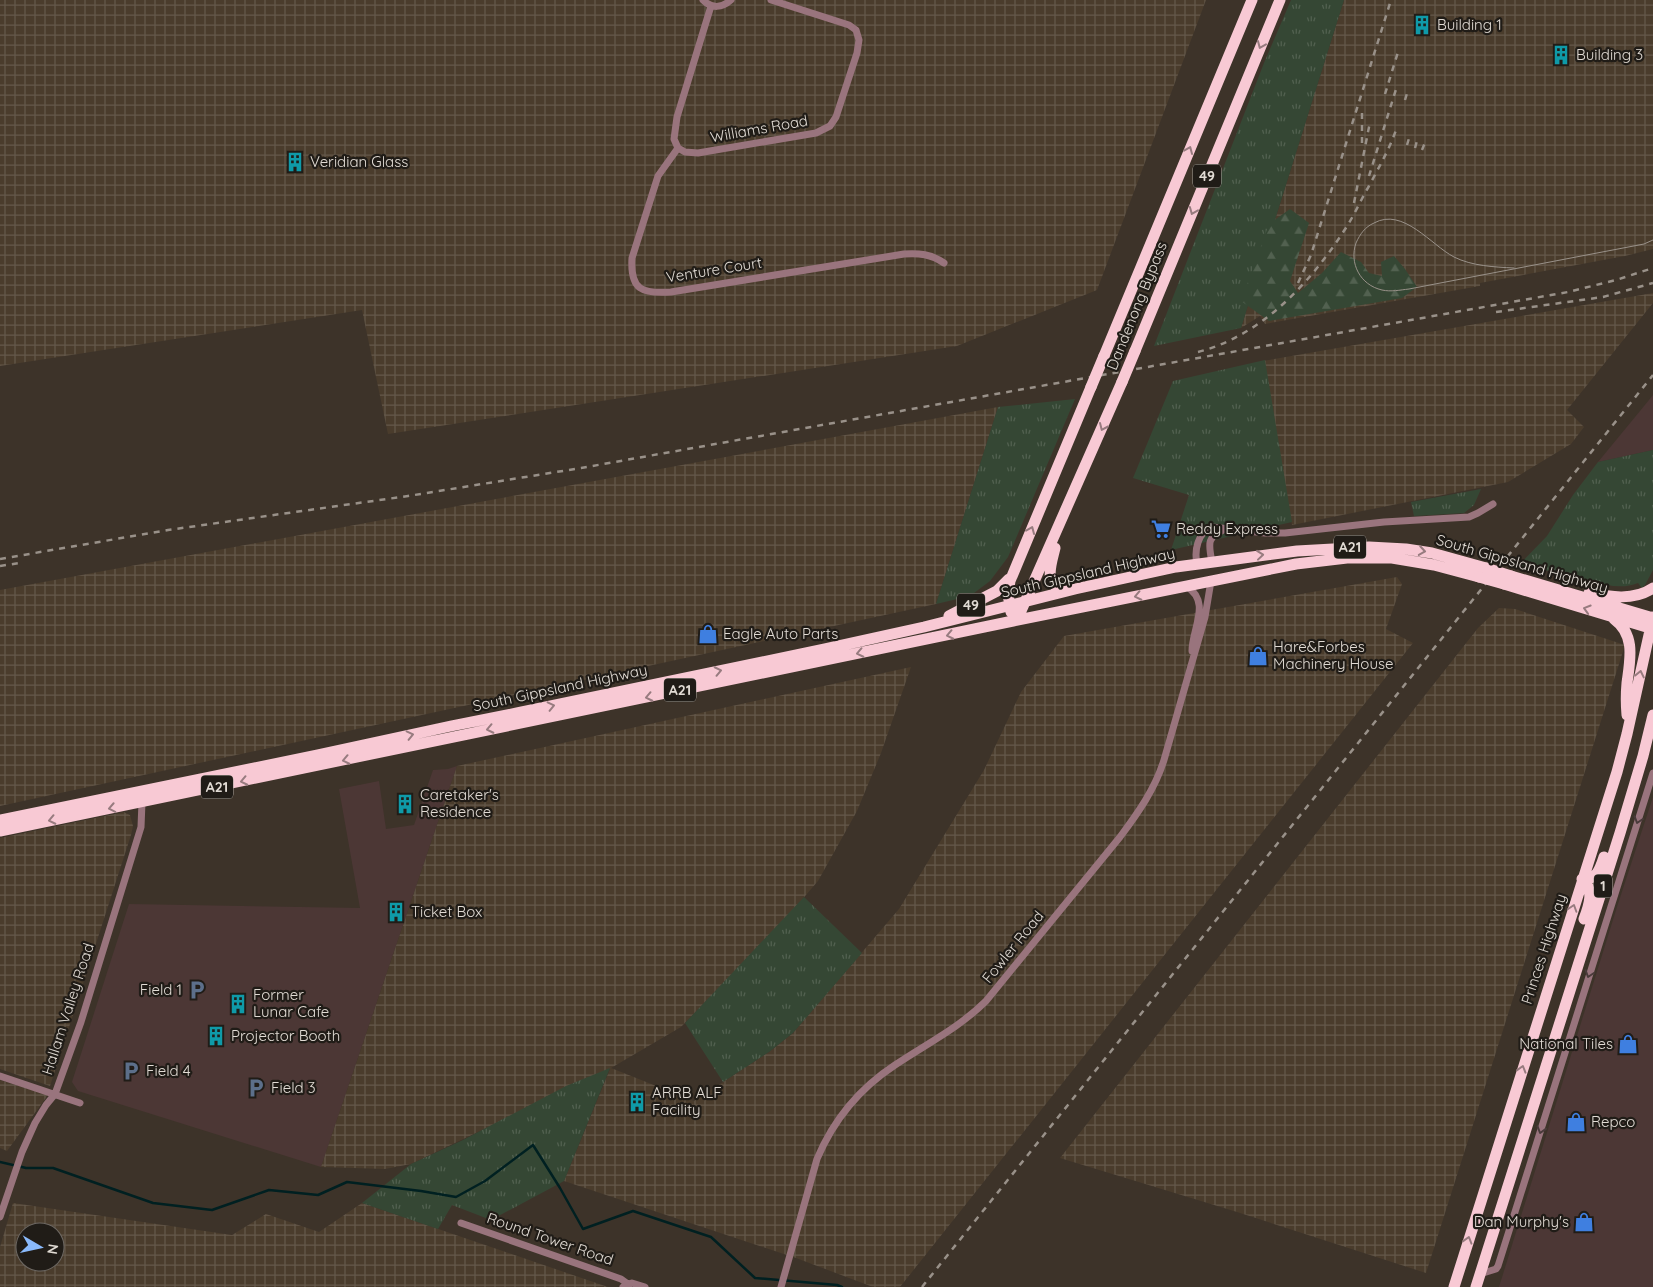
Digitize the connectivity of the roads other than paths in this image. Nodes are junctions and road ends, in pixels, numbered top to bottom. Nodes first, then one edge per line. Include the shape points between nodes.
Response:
1 (703, 0) edge
2 (731, 0) edge
3 (771, 0) edge
4 (1252, 0) edge
5 (1280, 0) edge
6 (711, 6) junction
7 (678, 148) junction
8 (944, 263) dead end
9 (1493, 504) dead end
10 (1062, 517) junction
11 (1229, 529) junction
12 (1212, 562) junction
13 (1197, 564) junction
14 (1483, 572) junction
15 (1012, 575) junction
16 (1507, 580) junction
17 (1211, 581) junction
18 (1186, 586) junction
19 (1547, 587) junction
20 (1653, 588) edge
21 (1070, 590) junction
22 (1026, 602) junction
23 (1010, 605) junction
24 (1611, 617) junction
25 (1015, 621) junction
26 (1652, 622) edge
27 (924, 627) junction
28 (826, 654) junction
29 (1193, 659) junction
30 (1652, 718) edge
31 (1627, 734) junction
32 (1653, 773) edge
33 (137, 796) junction
34 (0, 820) edge
35 (20, 822) junction
36 (0, 832) edge
37 (1614, 850) junction
38 (1622, 870) junction
39 (1582, 879) junction
40 (1567, 998) junction
41 (1537, 1021) junction
42 (1558, 1027) junction
43 (1572, 1030) junction
44 (0, 1076) edge
45 (55, 1094) junction
46 (80, 1103) dead end
47 (0, 1218) edge
48 (461, 1223) dead end
49 (1480, 1275) junction
50 (625, 1285) edge
51 (646, 1287) edge
52 (781, 1287) edge
53 (1454, 1287) edge
54 (1476, 1287) edge

1 - 6 street
2 - 6 street via 719,7
3 - 7 street, Williams Road via 856,30 859,40 857,53 836,117 830,126 816,133 698,153
15 -> 4 highway, Dandenong Bypass / 49, bridge
5 -> 10 highway, Dandenong Bypass / 49, bridge via 1122,382
6 - 7 street via 677,117 674,139
7 - 8 street, Venture Court via 658,176 632,258 634,282 641,289 654,293 671,292 904,254 920,253
9 - 11 street via 1462,518 1384,522 1285,534
10 - 21 highway, 49 via 1050,578 1054,586
10 - 22 highway, Dandenong Bypass / 49
11 - 12 street via 1217,533 1210,540
11 - 13 street via 1212,527 1203,533 1196,550
12 - 13 highway, South Gippsland Highway / A21
12 -> 14 highway, South Gippsland Highway / A21 via 1296,551 1386,547 1439,554
12 - 17 highway
13 - 17 highway
13 - 21 highway, South Gippsland Highway / A21
14 - 16 highway, South Gippsland Highway, bridge
14 - 17 highway, South Gippsland Highway / A21 via 1392,558 1347,558 1296,564
15 - 23 highway, Dandenong Bypass / 49 via 1008,589
15 - 27 highway, 49 via 993,594
16 - 19 highway, South Gippsland Highway
24 -> 16 highway, South Gippsland Highway
17 - 18 highway, South Gippsland Highway / A21
17 - 29 street, Fowler Road
18 -> 25 highway, South Gippsland Highway / A21
18 - 29 street via 1195,593 1200,604
19 - 20 highway via 1622,597
19 - 26 highway, South Gippsland Highway
21 - 22 highway, South Gippsland Highway / A21
22 - 23 highway, South Gippsland Highway / A21
22 - 25 highway, Dandenong Bypass / 49
23 - 25 highway, 49
23 - 27 highway, South Gippsland Highway / A21
24 - 26 highway, South Gippsland Highway
24 - 31 highway via 1624,628 1630,642
25 -> 28 highway, South Gippsland Highway / A21
31 -> 26 highway, Princes Highway / 1
27 - 28 highway, South Gippsland Highway / A21
28 - 33 highway, South Gippsland Highway / A21
29 - 52 street, Fowler Road via 1158,778 1134,818 986,1001 951,1030 884,1072 860,1094 826,1140 817,1159
30 - 37 highway, 1
30 - 39 highway via 1601,867 1594,877
31 - 39 highway, Princes Highway / 1
32 -> 38 street
33 - 35 highway, South Gippsland Highway / A21
33 - 45 street, Hallam Valley Road via 141,827
34 - 35 highway, South Gippsland Highway / A21
35 - 36 highway, South Gippsland Highway / A21
37 - 38 street
37 - 40 highway, 1
38 -> 43 street
39 - 40 highway via 1588,885 1589,900 1568,974
41 -> 39 highway, Princes Highway / 1
40 - 42 highway, 1
41 - 42 highway
53 -> 41 highway, Princes Highway / 1
42 - 43 street
42 - 49 highway, 1
43 -> 49 street via 1498,1268
44 - 45 street
45 - 46 street
45 - 47 street, Hallam Valley Road via 35,1122
48 - 50 street, Round Tower Road via 621,1279
49 - 54 highway, 1
50 - 51 street, Round Tower Road

